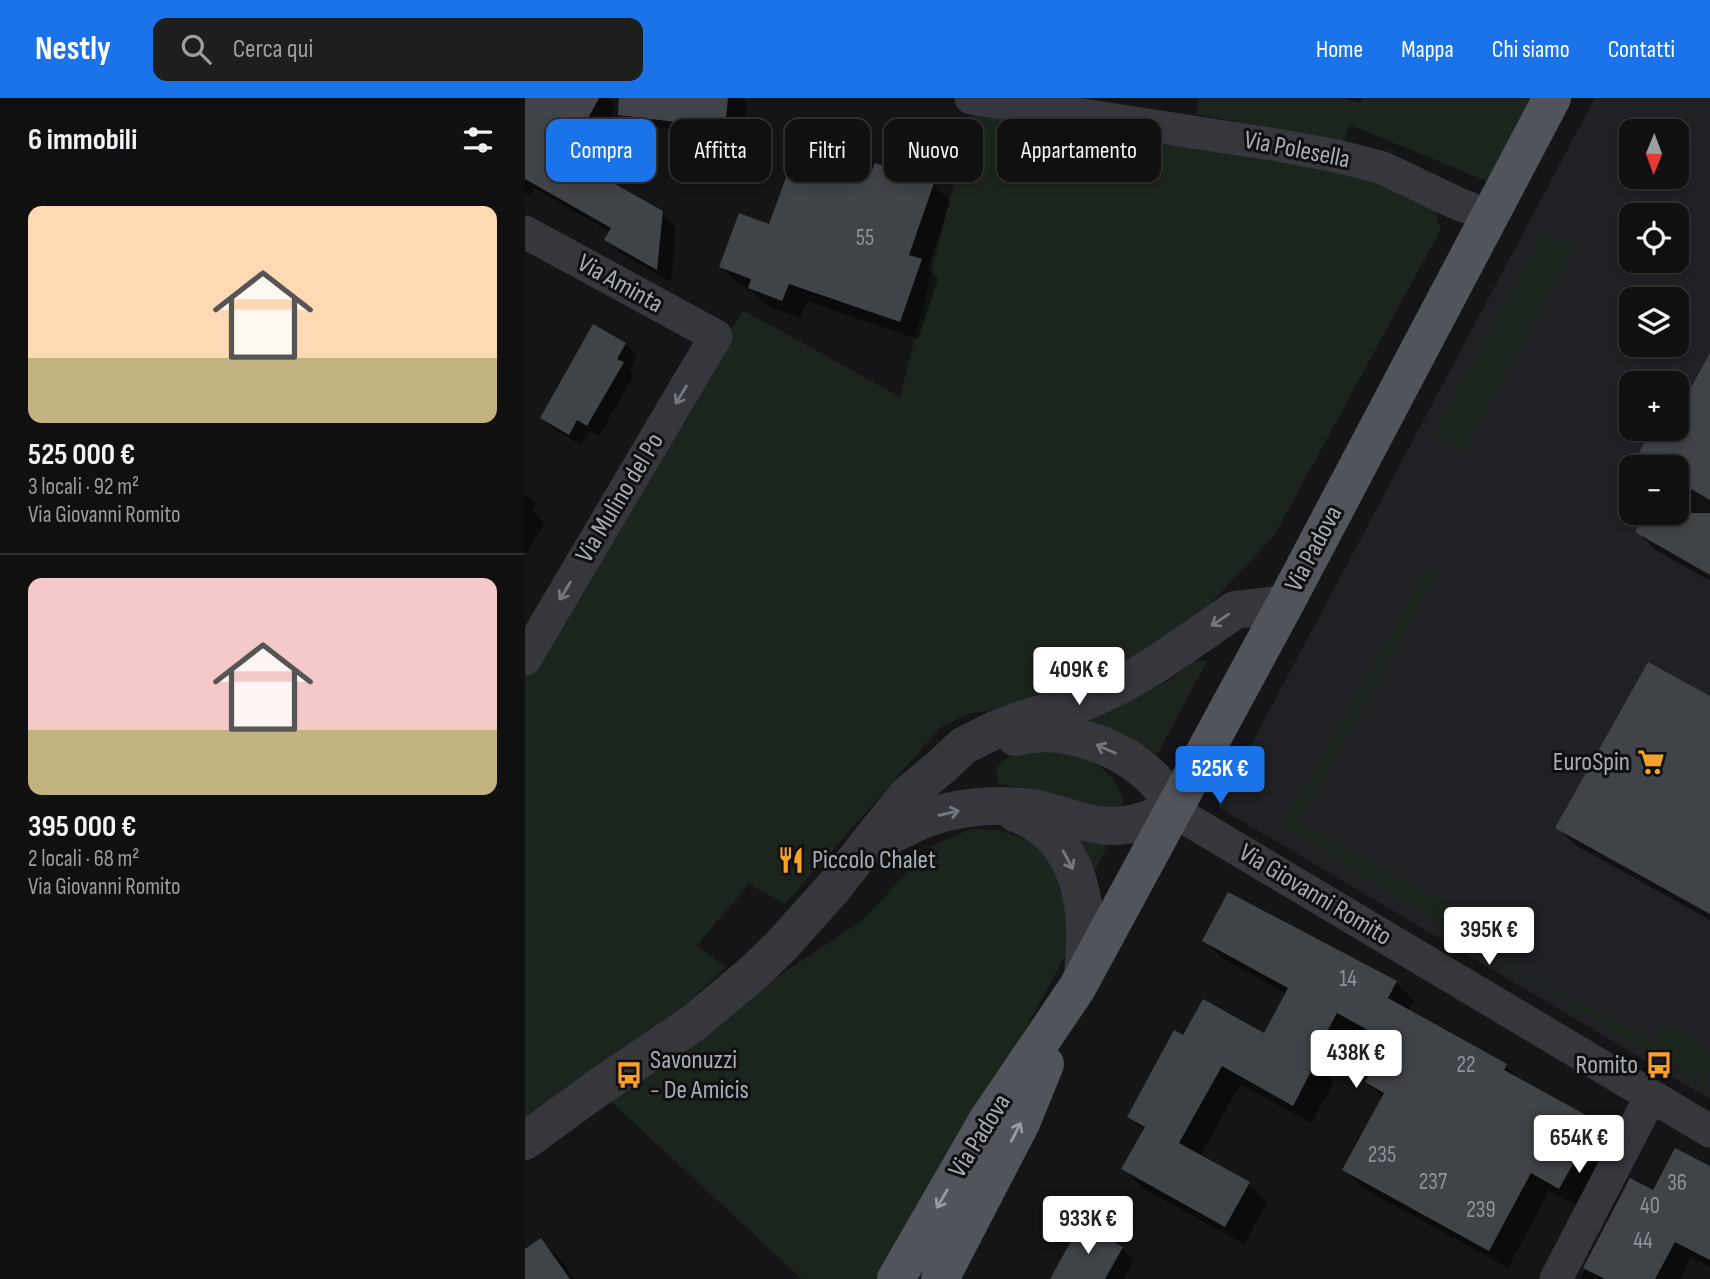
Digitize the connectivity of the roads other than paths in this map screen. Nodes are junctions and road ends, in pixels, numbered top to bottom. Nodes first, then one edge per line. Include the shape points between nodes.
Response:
1 (971, 98) edge
2 (1552, 98) edge
3 (1489, 216) junction
4 (525, 232) edge
5 (716, 336) joint
6 (1285, 604) junction
7 (525, 659) edge
8 (943, 766) junction
9 (997, 807) junction
10 (1172, 810) junction
11 (864, 850) junction
12 (1077, 987) junction
13 (1651, 1096) junction
14 (1710, 1131) edge
15 (525, 1141) edge
16 (896, 1279) edge
17 (940, 1279) edge
18 (1556, 1279) edge

1 - 3 street, Via Polesella via 1337,156 1383,168
2 - 3 main road, Via Padova
3 - 6 main road, Via Padova
4 - 5 street, Via Aminta
5 -> 7 street, Via Mulino del Po
6 -> 8 street via 1235,610 1122,684 1086,701 997,729 963,746
6 - 10 main road, Via Padova
10 -> 8 street via 1164,791 1138,766 1113,751 1066,734 1019,736
8 - 11 street via 906,796
9 - 10 street via 1030,808 1101,825 1141,822
11 -> 9 street via 931,817
9 -> 12 street via 1023,816 1056,838 1074,870 1085,933
10 - 12 main road, Via Padova
10 - 13 street, Via Giovanni Romito
11 - 15 street via 753,972 691,1024
12 -> 16 main road, Via Padova via 987,1121
17 -> 12 main road, Via Padova via 1021,1123
13 - 14 street, Via Giovanni Romito
13 - 18 street

